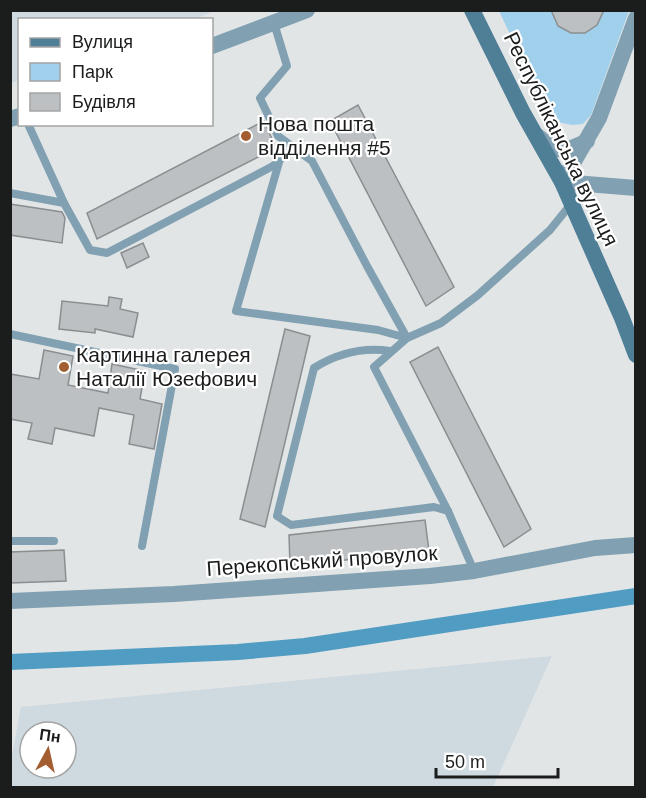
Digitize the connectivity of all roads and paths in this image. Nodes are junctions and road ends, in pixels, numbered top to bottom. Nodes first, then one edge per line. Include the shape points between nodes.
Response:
1 (307, 10) edge
2 (472, 10) edge
3 (636, 18) edge
4 (274, 23) junction
5 (213, 46) edge
6 (29, 126) edge
7 (536, 135) junction
8 (586, 141) junction
9 (292, 148) junction
10 (280, 159) junction
11 (562, 182) junction
12 (636, 189) edge
13 (10, 193) edge
14 (64, 203) junction
15 (571, 204) junction
16 (10, 334) edge
17 (407, 338) junction
18 (390, 351) junction
19 (636, 355) edge
20 (448, 511) junction
21 (10, 541) edge
22 (54, 541) dead end
23 (636, 545) edge
24 (142, 546) dead end
25 (474, 571) junction
26 (10, 601) edge

1 - 4 street
2 - 7 main road, Республіканська вулиця
3 - 8 street via 599,118
4 - 5 street
4 - 9 lane via 287,66 260,98 279,136
6 - 14 lane
7 - 8 street via 552,148 569,150
7 - 11 main road, Республіканська вулиця
8 - 11 street
9 - 10 lane
9 - 17 lane via 312,161
10 - 14 lane via 107,253 90,250
10 - 17 lane via 236,311 378,330
11 - 12 street
11 - 15 main road, Республіканська вулиця
13 - 14 lane
15 - 17 lane via 550,230 478,295 441,323
15 - 19 main road, Республіканська вулиця
16 - 24 lane via 175,369
17 - 18 lane
18 - 20 lane via 374,366
18 - 20 lane via 371,348 326,360 314,368 277,516 291,525 434,507
20 - 25 lane
21 - 22 lane
23 - 25 street, Перекопський провулок via 595,548
25 - 26 street, Перекопський провулок via 174,594

